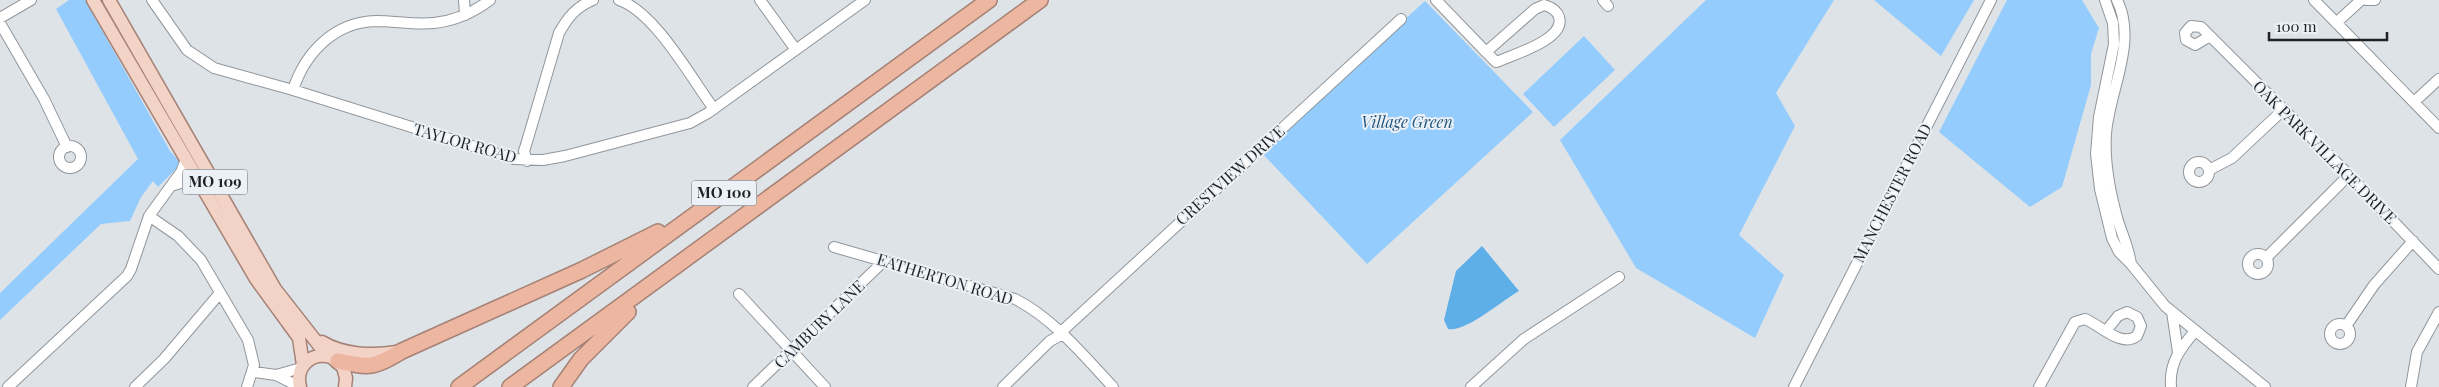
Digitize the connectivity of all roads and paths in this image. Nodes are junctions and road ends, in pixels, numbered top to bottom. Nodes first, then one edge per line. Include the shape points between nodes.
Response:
1 (31, 0) edge
2 (94, 0) edge
3 (109, 0) edge
4 (152, 0) edge
5 (464, 0) edge
6 (490, 0) edge
7 (593, 0) edge
8 (619, 0) edge
9 (760, 0) edge
10 (865, 0) edge
11 (989, 0) edge
12 (1040, 0) edge
13 (1991, 0) edge
14 (2105, 0) edge
15 (2117, 0) edge
16 (2314, 0) edge
17 (2361, 0) edge
18 (2366, 0) edge
19 (2375, 0) edge
20 (1439, 1) edge
21 (465, 15) junction
22 (0, 18) edge
23 (1401, 19) dead end
24 (0, 23) edge
25 (2336, 23) junction
26 (2210, 36) dead end
27 (796, 50) junction
28 (1486, 52) junction
29 (2117, 58) junction
30 (2439, 79) edge
31 (292, 90) junction
32 (2414, 102) junction
33 (714, 109) junction
34 (2284, 109) junction
35 (2439, 128) edge
36 (67, 147) dead end
37 (527, 158) junction
38 (186, 160) junction
39 (2209, 170) dead end
40 (2350, 175) junction
41 (200, 183) junction
42 (171, 186) junction
43 (700, 211) junction
44 (148, 216) junction
45 (2413, 240) junction
46 (834, 247) dead end
47 (2266, 257) dead end
48 (884, 261) junction
49 (2439, 269) edge
50 (662, 276) junction
51 (1619, 277) dead end
52 (220, 293) junction
53 (739, 294) dead end
54 (2172, 312) junction
55 (2439, 312) edge
56 (2346, 326) dead end
57 (2106, 331) dead end
58 (310, 333) junction
59 (2197, 333) junction
60 (1060, 334) junction
61 (792, 350) junction
62 (402, 351) junction
63 (2178, 352) junction
64 (335, 359) junction
65 (302, 366) junction
66 (254, 372) junction
67 (276, 375) junction
68 (8, 387) edge
69 (135, 387) edge
70 (247, 387) edge
71 (300, 387) edge
72 (345, 387) edge
73 (459, 387) edge
74 (510, 387) edge
75 (561, 387) edge
76 (753, 387) edge
77 (825, 387) edge
78 (1003, 387) edge
79 (1013, 387) edge
80 (1113, 387) edge
81 (1471, 387) edge
82 (1794, 387) edge
83 (2039, 387) edge
84 (2171, 387) edge
85 (2177, 387) edge
86 (2264, 387) edge
87 (2410, 387) edge

1 - 22 street
2 - 38 main road, MO 109
3 - 58 main road, MO 109 via 271,282
4 - 31 street, TAYLOR ROAD via 179,42 197,59 224,72
5 - 21 street
6 - 21 street
7 - 37 street via 582,4 568,17 559,33 524,151
8 - 33 street via 629,3 649,18
9 - 27 street
10 - 27 street, TAYLOR ROAD
11 - 43 highway, MO 100
12 - 50 highway, MO 100
13 - 82 street, MANCHESTER ROAD
14 - 29 street via 2114,28
15 - 29 street via 2125,33
16 - 25 street
17 - 25 street
18 - 19 street
20 - 28 street
21 - 31 street via 434,23 377,21 347,27 314,49
23 - 60 street, CRESTVIEW DRIVE
24 - 36 street via 44,99
25 - 32 street
26 - 34 street, OAK PARK VILLAGE DRIVE
27 - 33 street, TAYLOR ROAD
28 - 28 street via 1496,62 1552,38 1559,26 1559,17 1553,7 1544,5 1535,9
29 - 54 street via 2102,98 2096,134 2097,172 2112,238 2119,252
30 - 32 street
31 - 37 street, TAYLOR ROAD via 490,152
32 - 35 street
33 - 37 street, TAYLOR ROAD via 690,123 565,156
34 - 39 street via 2232,158
34 - 40 street, OAK PARK VILLAGE DRIVE
38 - 41 main road, MO 109
38 - 42 street
40 - 45 street, OAK PARK VILLAGE DRIVE
40 - 47 street
41 - 42 street via 186,181
41 - 65 main road, MO 109 via 256,279 299,338
42 - 44 street
43 - 62 highway via 582,270
43 - 73 highway, MO 100
44 - 52 street via 168,228 201,260
44 - 68 street via 126,276
45 - 49 street, OAK PARK VILLAGE DRIVE
45 - 56 street via 2374,285
46 - 48 street, EATHERTON ROAD
48 - 60 street, EATHERTON ROAD via 1015,299 1041,316
48 - 61 street, CAMBURY LANE
50 - 74 highway, MO 100
50 - 75 highway via 581,359
51 - 81 street via 1524,339
52 - 66 street via 252,348
52 - 69 street via 164,359
53 - 61 street
54 - 59 street
54 - 63 street
55 - 87 street via 2418,352
57 - 83 street via 2085,319 2075,322
58 - 62 main road via 338,350 374,354
58 - 64 main road, MO 109
59 - 63 street
59 - 85 street via 2183,357 2176,379
59 - 86 street
60 - 78 street
60 - 79 street via 1056,346
60 - 80 street, EATHERTON ROAD
61 - 76 street, CAMBURY LANE
61 - 77 street
62 - 64 highway via 384,362 367,367
63 - 84 street via 2171,371
64 - 65 main road via 316,356
64 - 72 main road, MO 109 via 346,374
65 - 67 street
65 - 71 main road, MO 109
66 - 67 street
66 - 70 street
67 - 71 street

